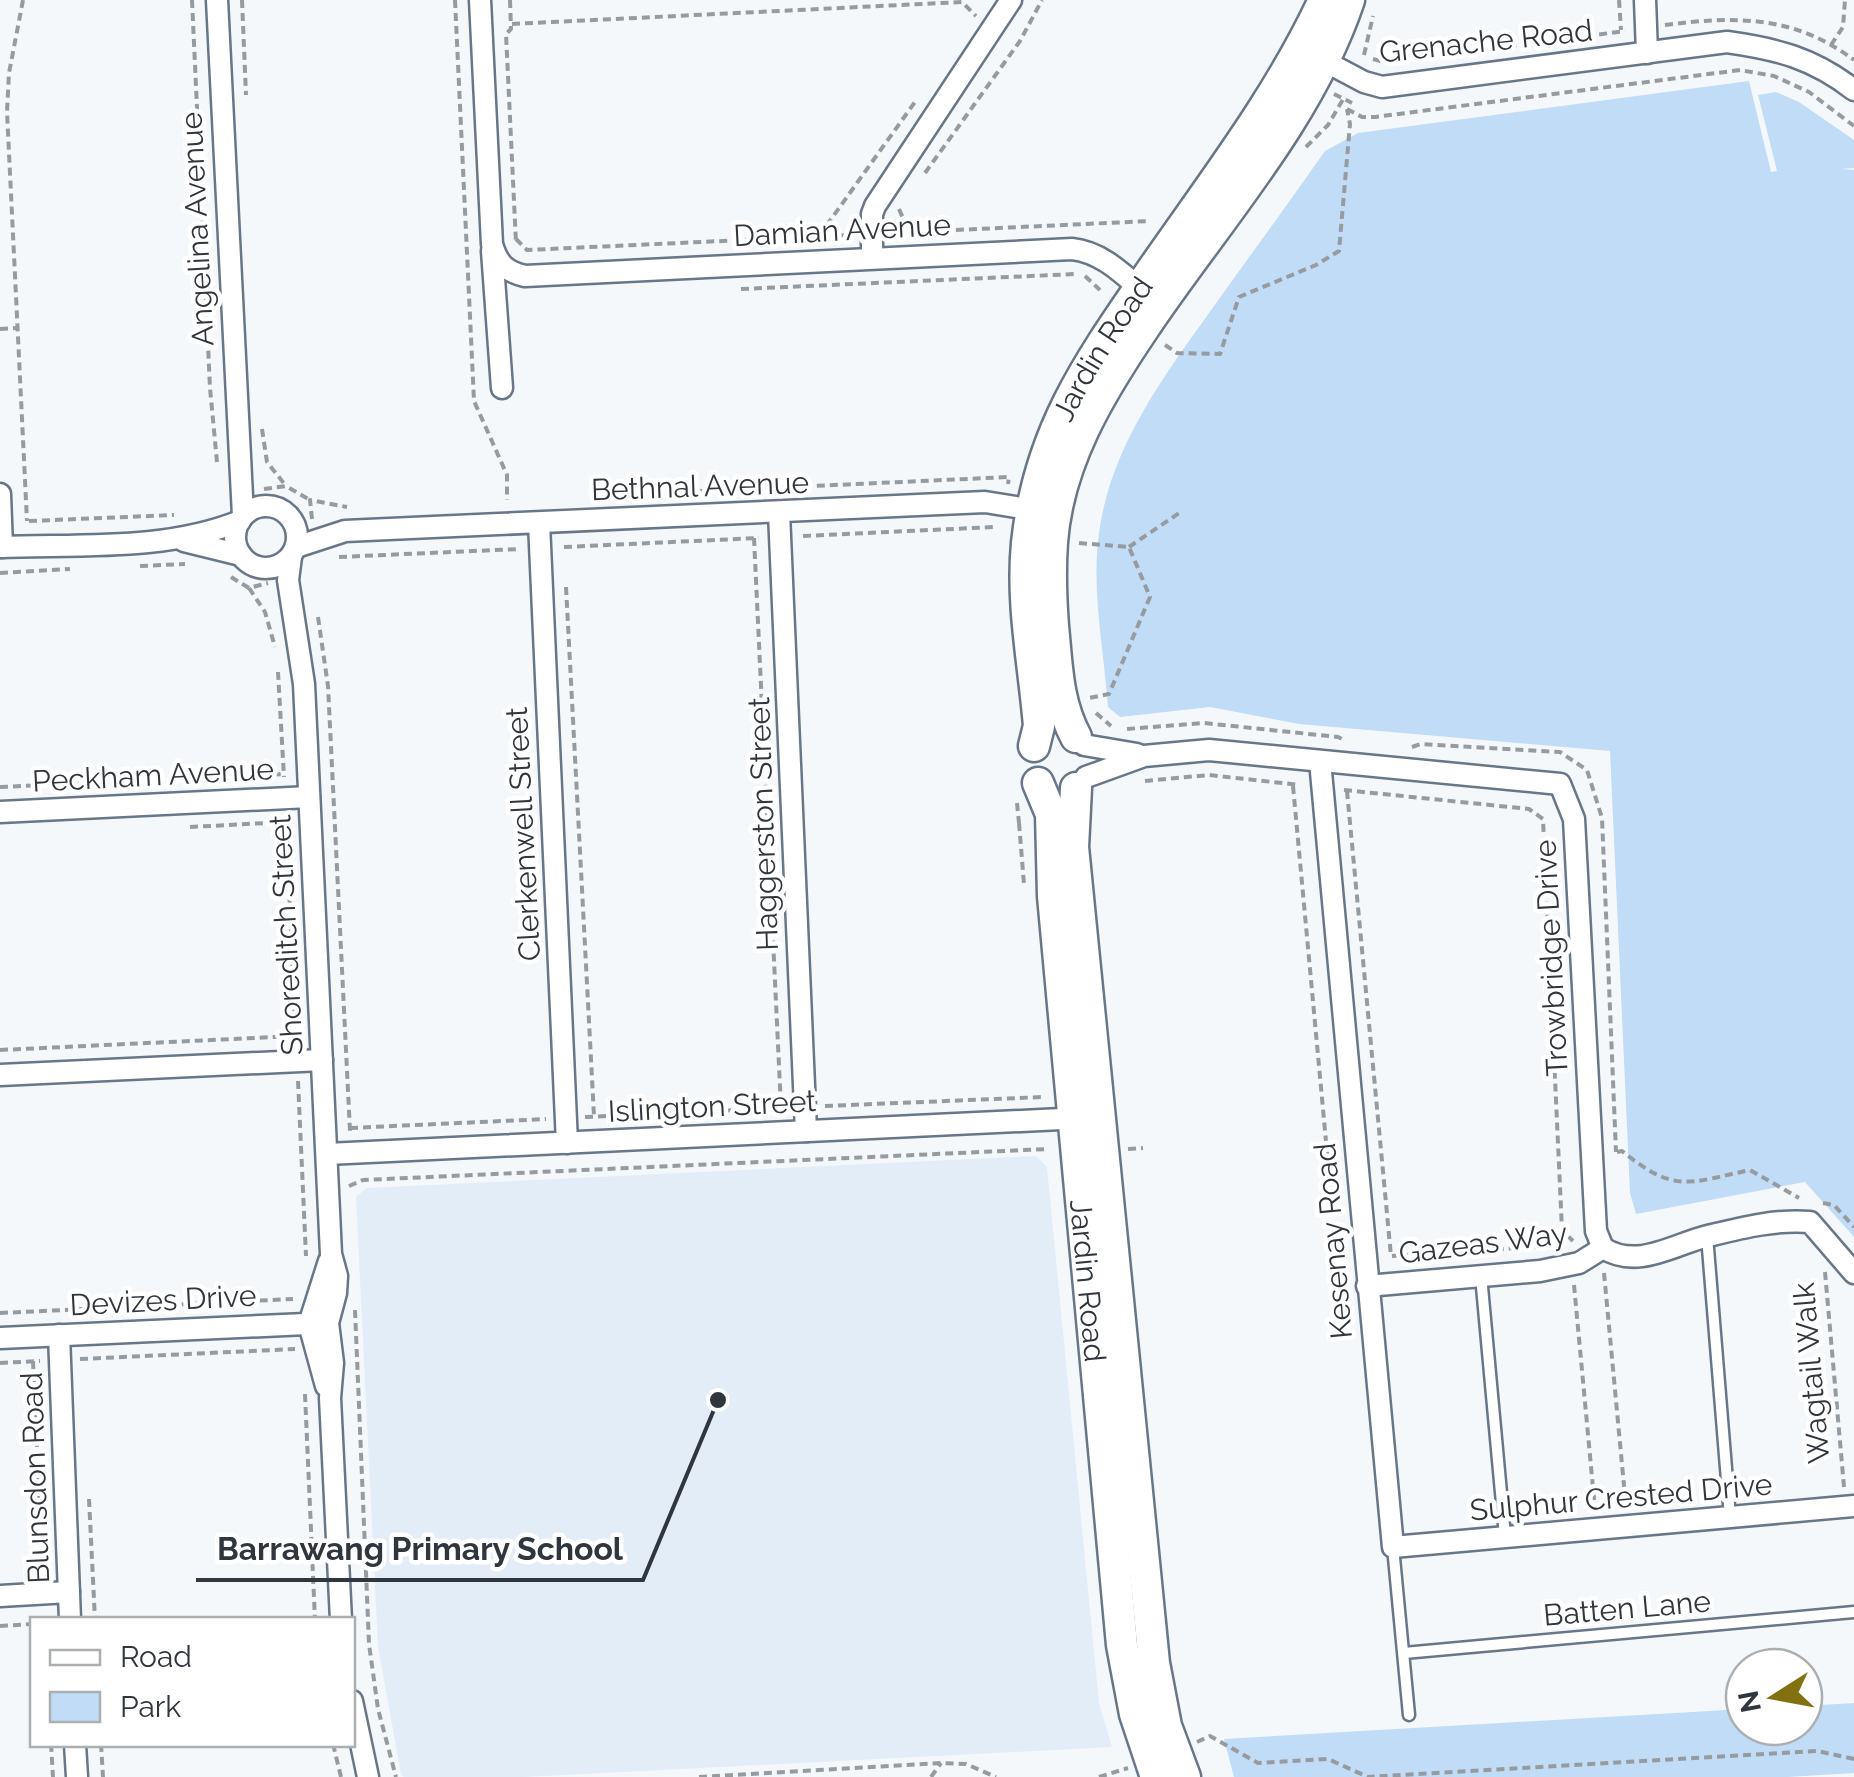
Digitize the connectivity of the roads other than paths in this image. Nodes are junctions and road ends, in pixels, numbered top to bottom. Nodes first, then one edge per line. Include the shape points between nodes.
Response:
1 (217, 0) edge
2 (480, 0) edge
3 (1324, 0) edge
4 (1645, 0) edge
5 (1008, 1) edge
6 (1361, 6) edge
7 (1647, 53) junction
8 (1313, 55) junction
9 (1851, 80) edge
10 (492, 244) junction
11 (872, 258) junction
12 (1149, 297) junction
13 (502, 388) dead end
14 (240, 454) junction
15 (0, 494) edge
16 (279, 510) junction
17 (1044, 512) junction
18 (779, 514) junction
19 (242, 518) junction
20 (1, 522) edge
21 (539, 523) junction
22 (345, 532) junction
23 (177, 539) junction
24 (1, 547) edge
25 (293, 552) junction
26 (249, 561) junction
27 (292, 613) junction
28 (1080, 741) junction
29 (1034, 746) junction
30 (1144, 756) junction
31 (1320, 761) junction
32 (1081, 782) junction
33 (1038, 783) junction
34 (309, 797) junction
35 (0, 812) edge
36 (322, 1060) junction
37 (0, 1075) edge
38 (1086, 1118) junction
39 (806, 1131) junction
40 (568, 1143) junction
41 (327, 1154) junction
42 (1708, 1236) junction
43 (1589, 1257) junction
44 (1854, 1273) edge
45 (1481, 1276) junction
46 (1367, 1286) junction
47 (310, 1324) junction
48 (59, 1335) junction
49 (0, 1338) edge
50 (1850, 1506) edge
51 (1730, 1517) junction
52 (1505, 1537) junction
53 (1393, 1547) junction
54 (69, 1592) junction
55 (0, 1596) edge
56 (1854, 1612) edge
57 (70, 1617) edge
58 (341, 1617) edge
59 (1404, 1653) junction
60 (355, 1715) edge
61 (1410, 1715) dead end
62 (75, 1747) edge
63 (77, 1777) edge
64 (368, 1777) edge
65 (1156, 1777) edge
66 (1185, 1777) edge

1 - 14 street, Angelina Avenue
2 - 10 street
3 - 8 street, Jardin Road
4 - 7 street
5 - 11 street via 876,206
6 - 8 street, Jardin Road
7 - 8 street, Grenache Road via 1382,87
7 - 9 street, Grenache Road via 1727,42 1781,50
8 - 12 street, Jardin Road via 1268,102
10 - 11 street, Damian Avenue via 496,260 514,273
10 - 13 street
11 - 12 street, Damian Avenue via 1086,250
12 - 17 street, Jardin Road via 1067,400 1047,447
14 - 16 street, Angelina Avenue via 252,485
14 - 19 street, Angelina Avenue
15 - 20 street
16 - 19 street via 257,508
16 - 22 street, Bethnal Avenue
16 - 25 street via 296,528
17 - 18 street, Bethnal Avenue via 985,502
17 - 28 street, Jardin Road via 1052,541 1060,700
17 - 29 street, Jardin Road via 1025,576 1039,726
18 - 21 street, Bethnal Avenue
18 - 39 street, Haggerston Street
19 - 23 street
19 - 26 street via 235,538
20 - 24 street
21 - 22 street, Bethnal Avenue
21 - 40 street, Clerkenwell Street
22 - 25 street, Bethnal Avenue
23 - 24 street
23 - 26 street
25 - 26 street via 275,567
25 - 27 street, Shoreditch Street
26 - 27 street, Shoreditch Street
27 - 34 street, Shoreditch Street via 304,684
28 - 29 street via 1067,733 1048,734
28 - 30 street, Trowbridge Drive
28 - 32 street via 1090,761
29 - 33 street via 1030,765
30 - 31 street, Trowbridge Drive via 1209,750
30 - 32 street, Trowbridge Drive
31 - 43 street, Trowbridge Drive via 1560,784 1574,819 1596,1231
31 - 46 street, Kesenay Road
32 - 33 street via 1060,792
32 - 38 street, Jardin Road via 1073,847
33 - 38 street, Jardin Road via 1051,814 1053,896
34 - 35 street, Peckham Avenue
34 - 36 street, Shoreditch Street
36 - 37 street
36 - 41 street, Shoreditch Street
38 - 39 street, Islington Street
38 - 65 street, Jardin Road via 1122,1644
38 - 66 street, Jardin Road via 1154,1663
39 - 40 street, Islington Street
40 - 41 street, Islington Street
41 - 47 street, Shoreditch Street via 330,1254 337,1276
42 - 43 street, Gazeas Way via 1664,1251
42 - 44 street, Gazeas Way via 1787,1220 1810,1222
42 - 51 lane
43 - 45 street, Gazeas Way
45 - 46 street, Gazeas Way
45 - 52 lane
46 - 53 street, Kesenay Road
47 - 48 street, Devizes Drive
47 - 58 street, Shoreditch Street via 330,1398
48 - 49 street, Devizes Drive
48 - 54 street, Blunsdon Road
50 - 51 street, Sulphur Crested Drive
51 - 52 street, Sulphur Crested Drive
52 - 53 street, Sulphur Crested Drive
53 - 59 lane, Kesenay Road
54 - 55 street
54 - 57 street, Blunsdon Road
56 - 59 lane, Batten Lane
59 - 61 lane, Kesenay Road
60 - 64 street
62 - 63 street

